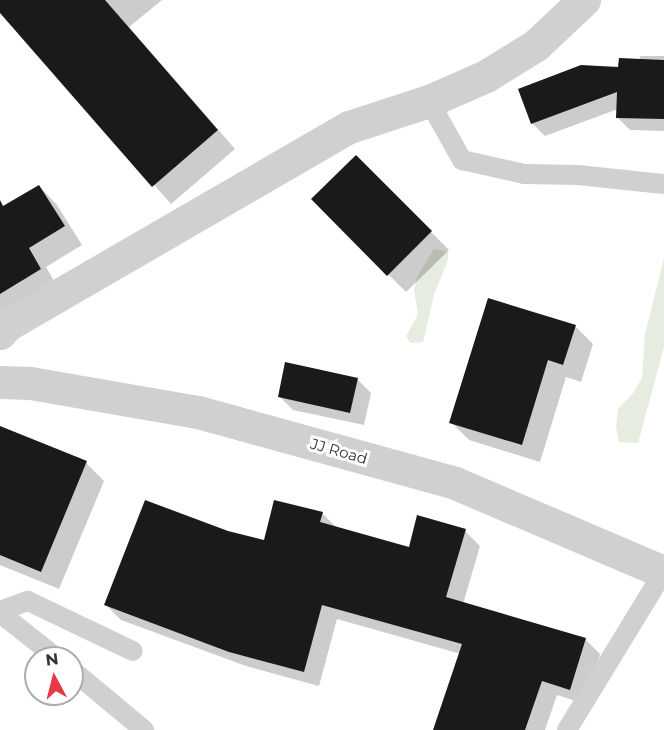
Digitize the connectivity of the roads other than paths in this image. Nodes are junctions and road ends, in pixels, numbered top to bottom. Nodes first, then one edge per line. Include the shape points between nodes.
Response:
1 (584, 0) edge
2 (429, 101) junction
3 (664, 184) edge
4 (0, 333) edge
5 (0, 382) edge
6 (664, 571) edge
7 (0, 612) edge
8 (42, 646) edge
9 (133, 651) dead end
10 (84, 680) edge
11 (144, 730) edge
12 (567, 730) edge

1 - 2 street via 536,45 486,76
2 - 3 lane via 462,160 524,174
2 - 4 street via 349,127 7,325
5 - 6 street, JJ Road via 198,412 455,483
6 - 12 lane
7 - 8 lane
7 - 9 lane via 28,601
10 - 11 lane

